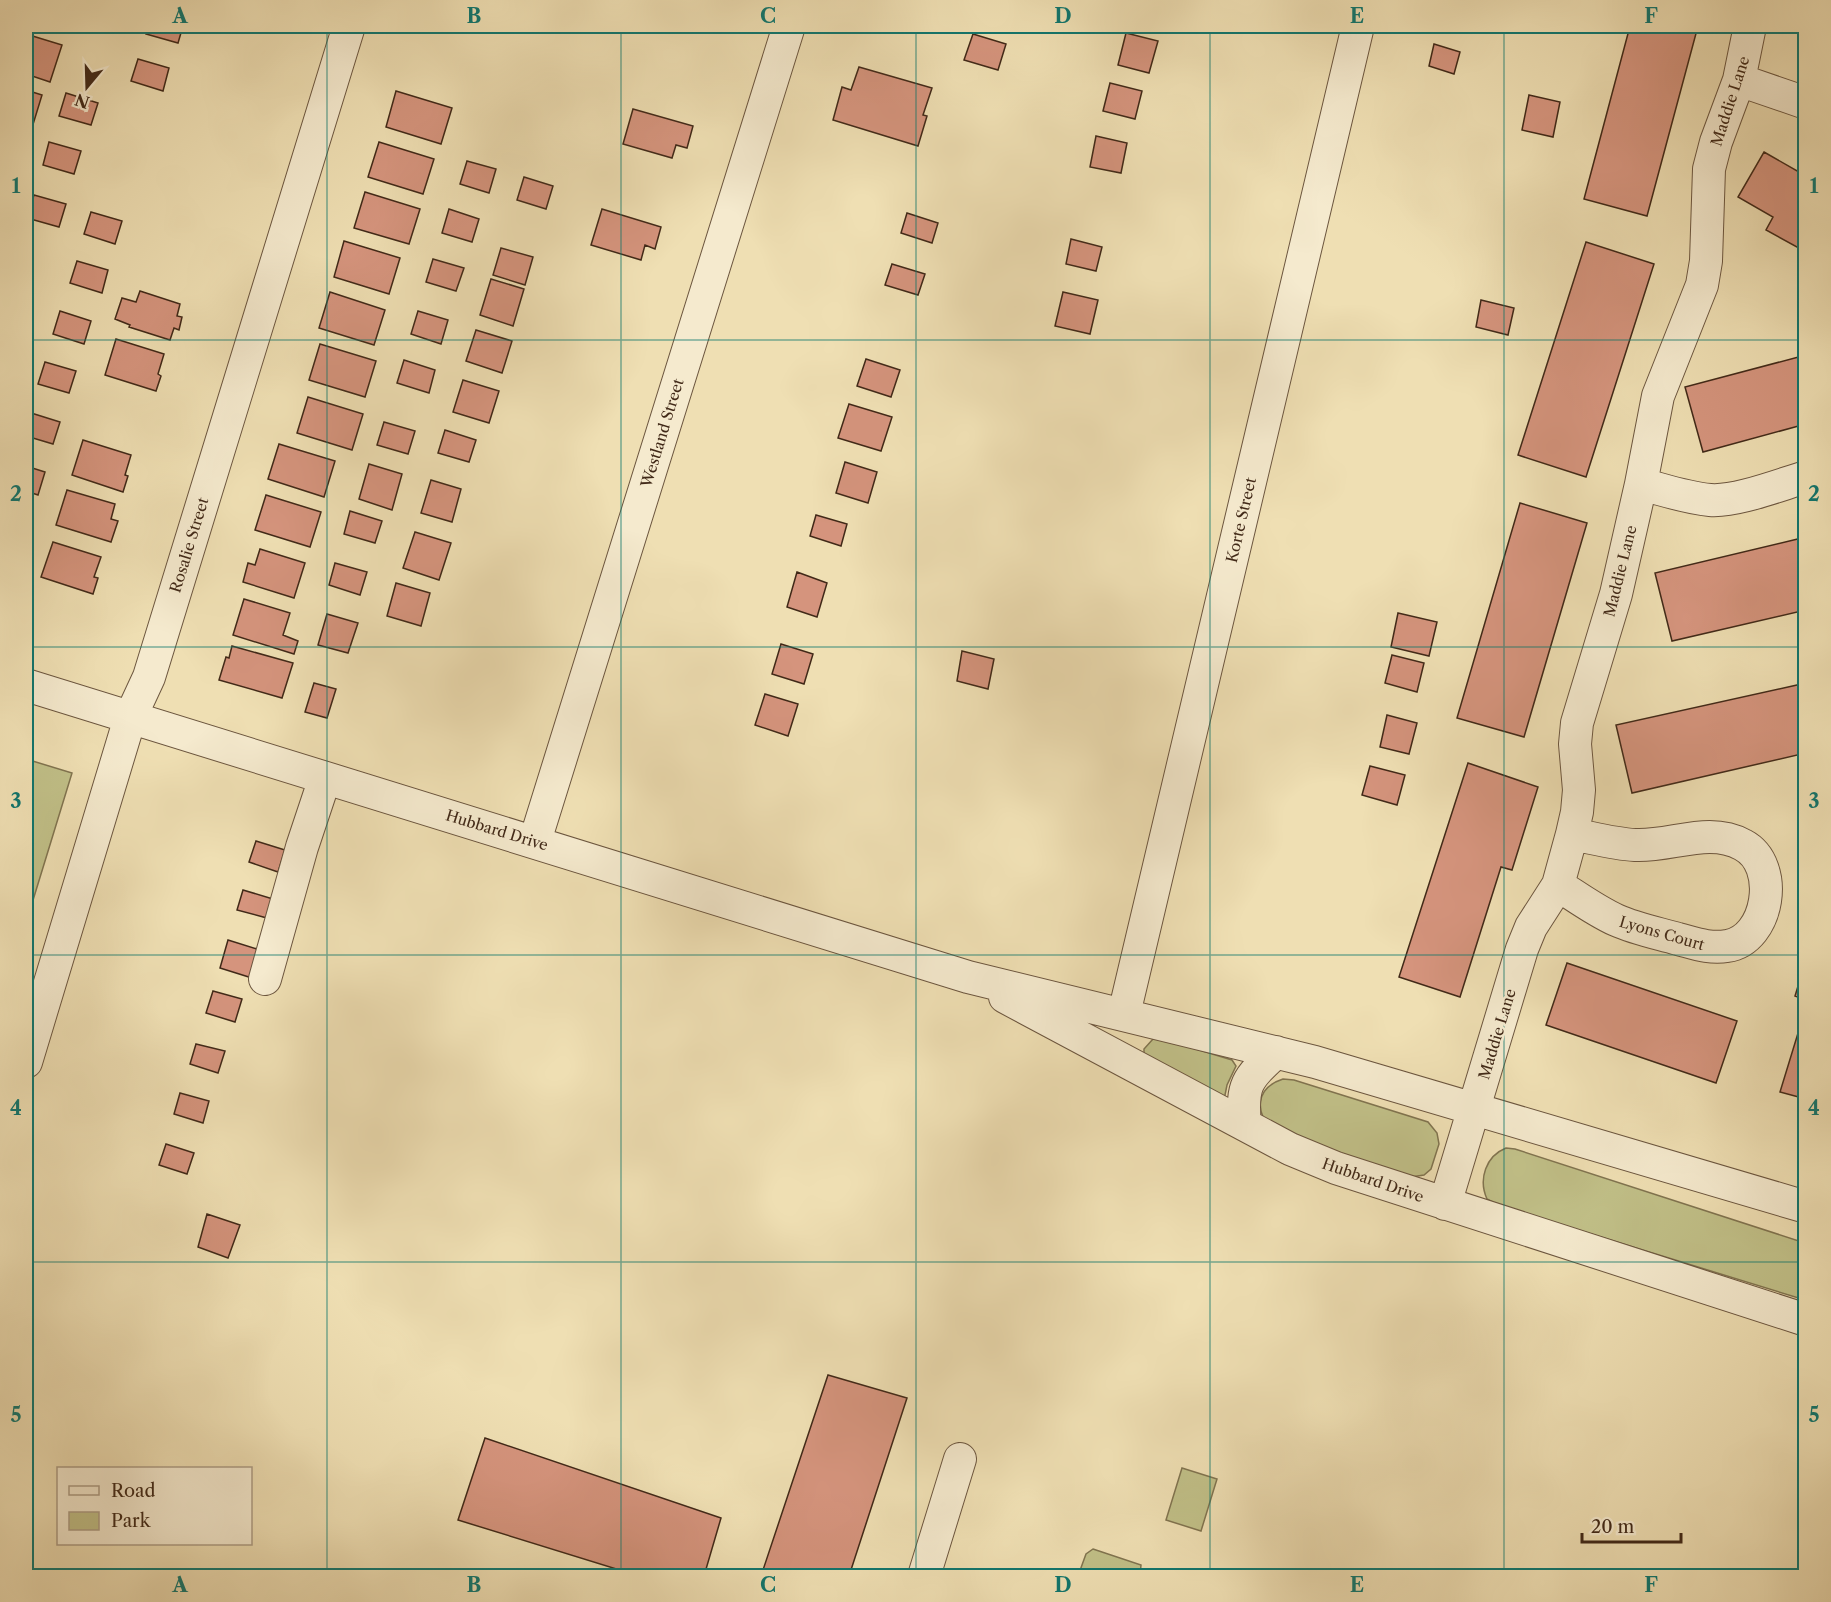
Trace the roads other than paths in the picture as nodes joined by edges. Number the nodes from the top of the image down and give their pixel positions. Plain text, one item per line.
1 (349, 26) edge
2 (789, 26) edge
3 (1358, 26) edge
4 (1750, 26) edge
5 (1739, 80) junction
6 (1806, 103) edge
7 (1806, 477) edge
8 (1641, 484) junction
9 (26, 685) edge
10 (130, 718) junction
11 (325, 778) junction
12 (1572, 834) junction
13 (535, 841) junction
14 (1558, 885) junction
15 (968, 977) junction
16 (265, 979) dead end
17 (1124, 1014) junction
18 (1276, 1052) junction
19 (26, 1062) edge
20 (1474, 1109) junction
21 (1245, 1125) junction
22 (1445, 1204) junction
23 (1806, 1207) edge
24 (1806, 1320) edge
25 (960, 1459) dead end
26 (924, 1576) edge

1 - 10 street, Rosalie Street
2 - 13 street, Westland Street
3 - 17 street, Korte Street
4 - 5 street, Maddie Lane
5 - 6 street
5 - 8 street, Maddie Lane
7 - 8 street
8 - 12 street, Maddie Lane
9 - 10 street, Hubbard Drive
10 - 11 street, Hubbard Drive
10 - 19 street, Rosalie Street
11 - 13 street, Hubbard Drive
11 - 16 street
12 - 14 street, Maddie Lane
12 - 14 street, Lyons Court
13 - 15 street, Hubbard Drive
14 - 20 street, Maddie Lane
15 - 17 street, Hubbard Drive
15 - 21 street, Hubbard Drive
17 - 18 street, Hubbard Drive
18 - 20 street, Hubbard Drive
18 - 21 street
20 - 22 street, Maddie Lane
20 - 23 street, Hubbard Drive
21 - 22 street, Hubbard Drive
22 - 24 street, Hubbard Drive
25 - 26 street

